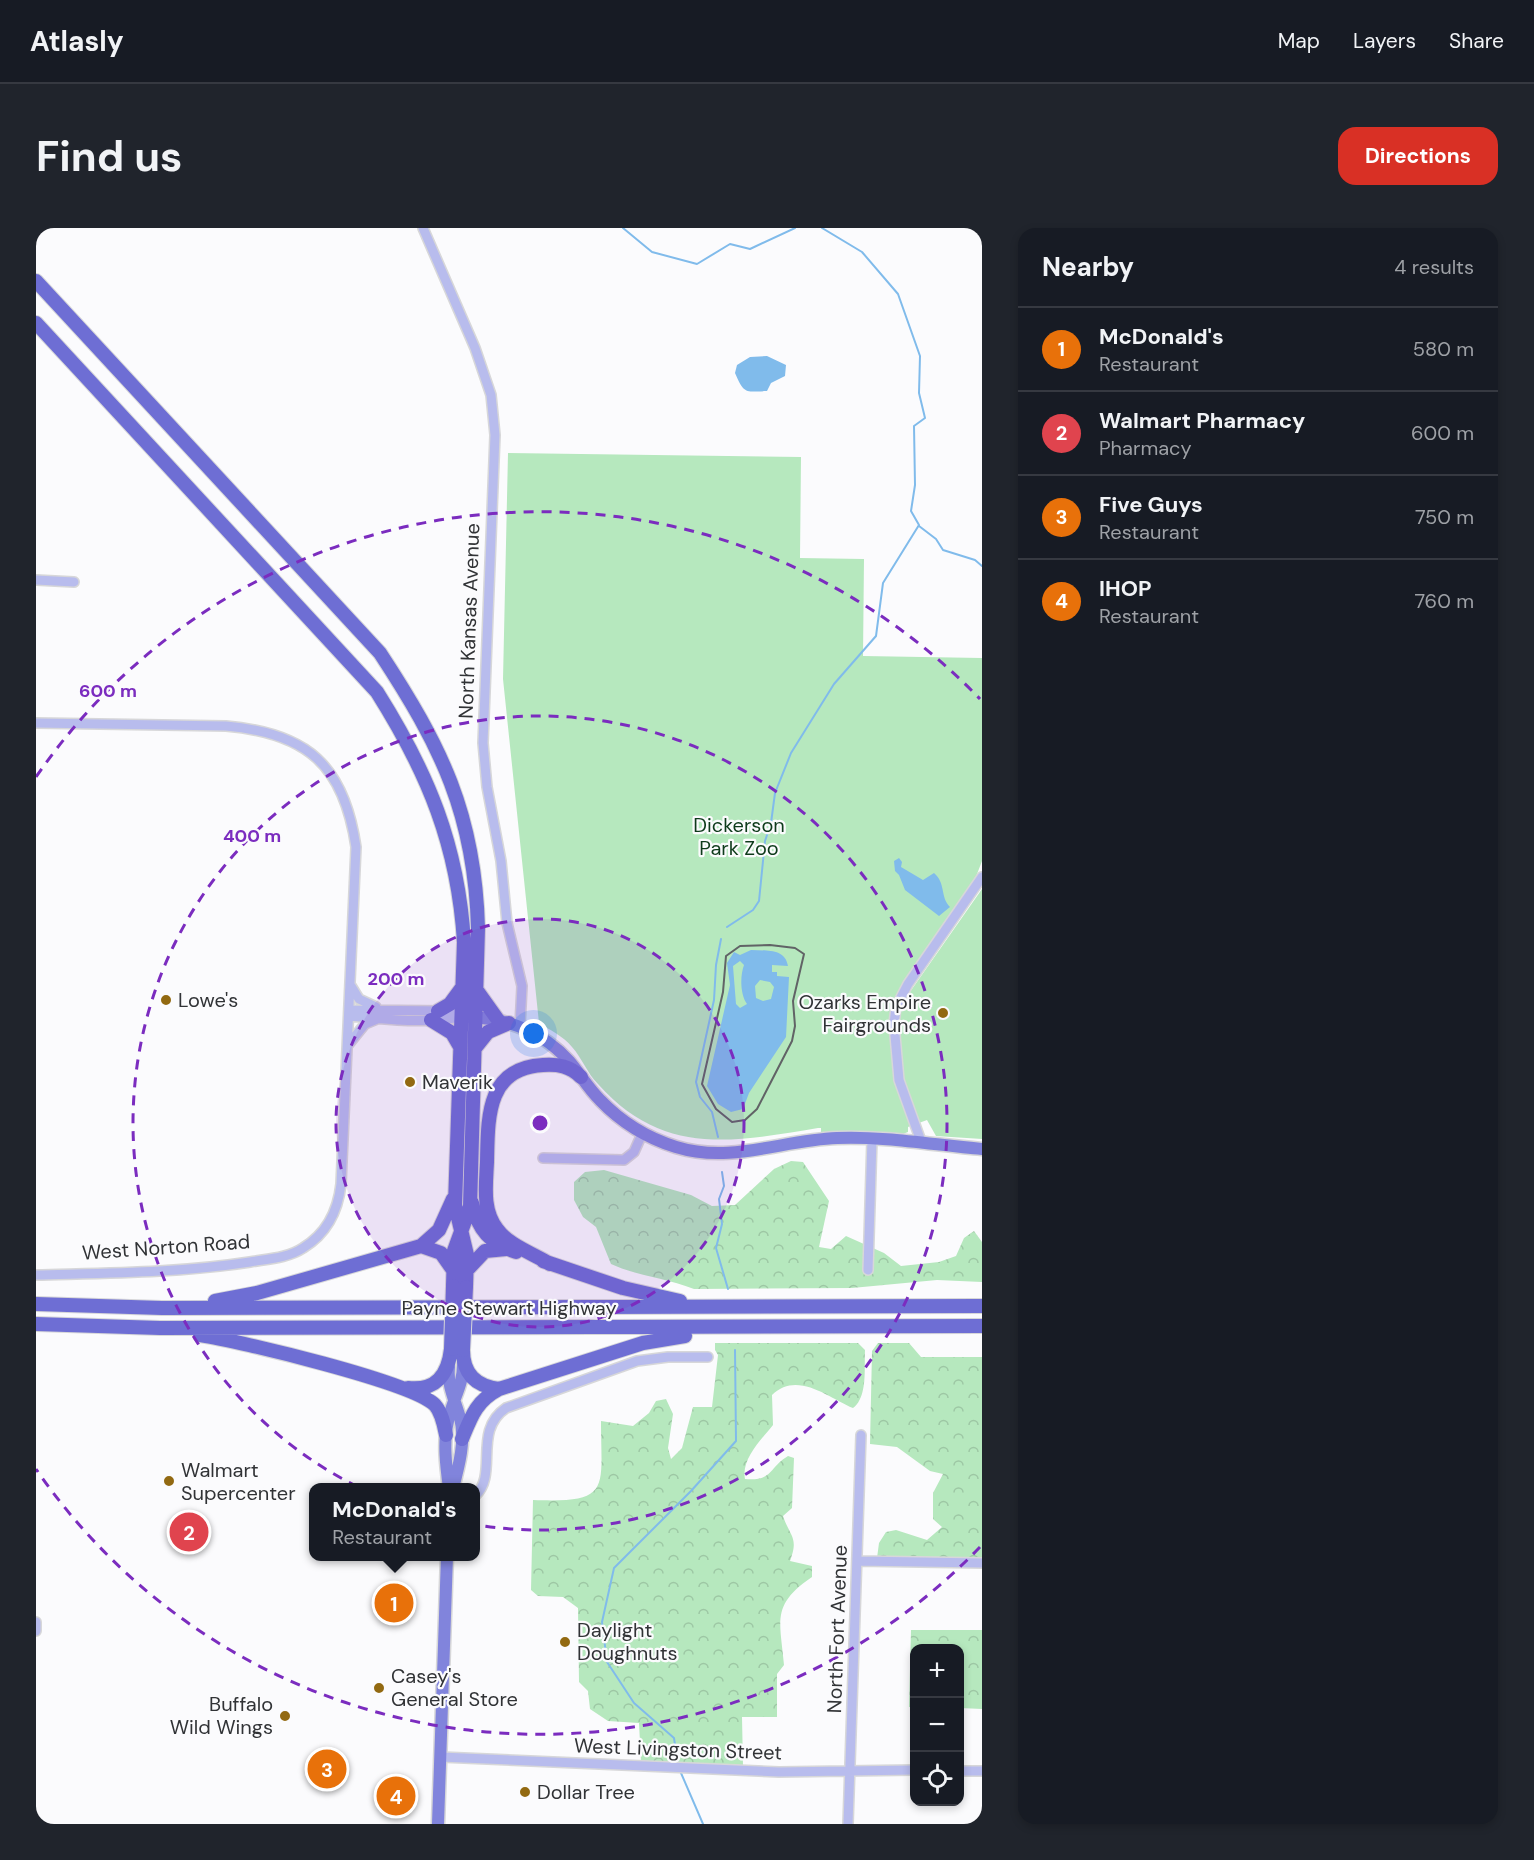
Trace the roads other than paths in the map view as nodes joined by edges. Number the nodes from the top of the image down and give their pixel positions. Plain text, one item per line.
1 (423, 228) edge
2 (36, 281) edge
3 (36, 323) edge
4 (36, 580) edge
5 (74, 582) dead end
6 (36, 723) edge
7 (982, 877) edge
8 (350, 986) junction
9 (462, 987) junction
10 (478, 992) junction
11 (387, 1011) junction
12 (349, 1013) junction
13 (435, 1016) junction
14 (460, 1017) junction
15 (477, 1017) junction
16 (377, 1019) junction
17 (509, 1023) junction
18 (348, 1045) junction
19 (459, 1045) junction
20 (476, 1047) junction
21 (581, 1077) junction
22 (642, 1134) junction
23 (872, 1139) junction
24 (922, 1144) junction
25 (982, 1149) edge
26 (543, 1158) dead end
27 (456, 1190) junction
28 (471, 1199) junction
29 (462, 1233) junction
30 (421, 1246) junction
31 (506, 1249) junction
32 (550, 1264) junction
33 (468, 1269) junction
34 (453, 1270) junction
35 (868, 1270) dead end
36 (36, 1275) edge
37 (459, 1287) junction
38 (36, 1304) edge
39 (982, 1305) edge
40 (162, 1308) junction
41 (729, 1308) junction
42 (36, 1324) edge
43 (982, 1326) edge
44 (160, 1328) junction
45 (739, 1328) junction
46 (459, 1354) junction
47 (708, 1357) dead end
48 (449, 1367) junction
49 (400, 1388) junction
50 (499, 1389) junction
51 (455, 1403) junction
52 (446, 1435) junction
53 (861, 1435) dead end
54 (462, 1439) junction
55 (451, 1483) edge
56 (452, 1483) edge
57 (480, 1490) edge
58 (447, 1561) edge
59 (858, 1562) junction
60 (982, 1563) edge
61 (36, 1622) edge
62 (36, 1631) edge
63 (441, 1757) junction
64 (850, 1770) junction
65 (910, 1770) edge
66 (964, 1771) edge
67 (982, 1771) edge
68 (438, 1824) edge
69 (848, 1824) edge

1 - 17 street, North Kansas Avenue
2 - 10 highway
3 - 9 highway
4 - 5 street
6 - 8 street, West Norton Road
7 - 24 street
8 - 11 street
8 - 12 street, West Norton Road
9 - 13 highway
9 - 14 highway
10 - 15 highway
10 - 17 highway
11 - 12 street
11 - 13 street
12 - 16 street
12 - 18 street, West Norton Road
13 - 14 street
13 - 16 street
13 - 19 highway
14 - 15 main road
14 - 19 highway
15 - 17 main road
15 - 20 highway
16 - 18 street
17 - 20 highway
17 - 21 main road
18 - 36 street, West Norton Road
19 - 27 highway
20 - 28 highway
21 - 22 main road
21 - 32 highway
22 - 23 main road
22 - 26 street
23 - 24 main road
23 - 35 street
24 - 25 main road
27 - 29 highway
27 - 30 highway
28 - 29 highway
28 - 31 highway
29 - 33 highway
29 - 34 highway
30 - 34 highway
30 - 40 highway
31 - 32 highway
31 - 33 highway
32 - 41 highway
33 - 37 highway
34 - 37 highway
37 - 46 highway, bridge
38 - 40 highway, Payne Stewart Highway
39 - 41 highway, Payne Stewart Highway
40 - 41 highway, Payne Stewart Highway
42 - 44 highway, Payne Stewart Highway
43 - 45 highway, Payne Stewart Highway
44 - 45 highway, Payne Stewart Highway
44 - 49 highway
45 - 50 highway
46 - 48 highway
46 - 50 highway
46 - 51 main road
47 - 57 street
48 - 49 highway
48 - 51 main road
49 - 52 highway
50 - 54 highway
51 - 52 main road
51 - 54 main road
52 - 55 main road
53 - 59 street, North Fort Avenue
54 - 56 main road
58 - 63 main road
59 - 60 street
59 - 64 street, North Fort Avenue
61 - 62 street
63 - 64 street, West Livingston Street
63 - 68 main road
64 - 65 street, West Livingston Street
64 - 69 street, North Fort Avenue
66 - 67 street

